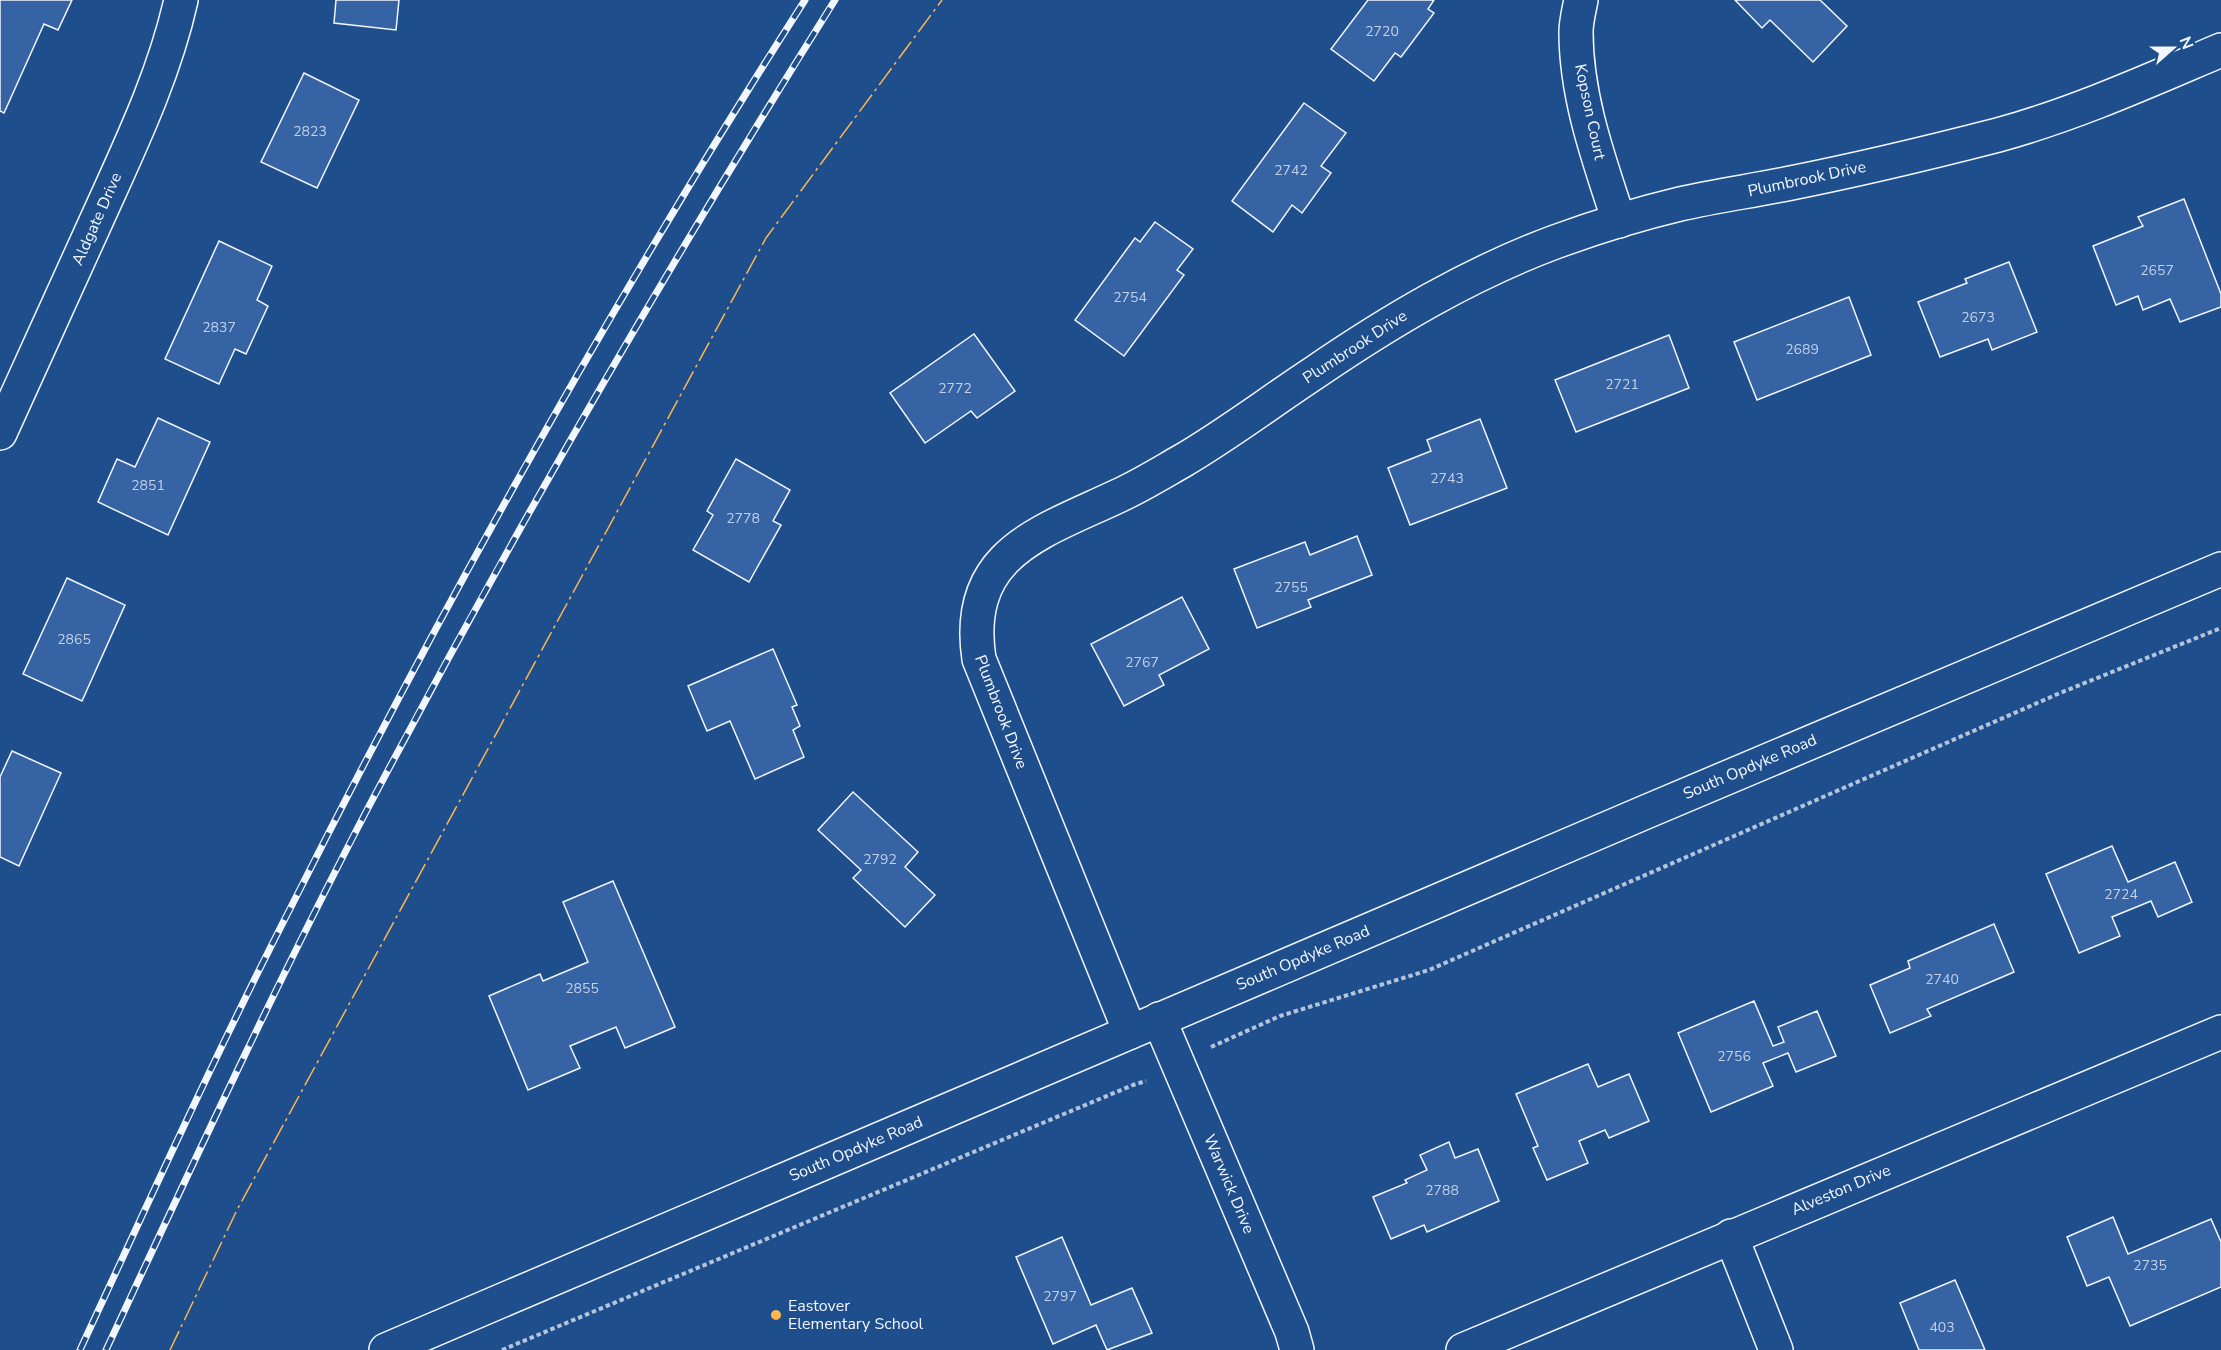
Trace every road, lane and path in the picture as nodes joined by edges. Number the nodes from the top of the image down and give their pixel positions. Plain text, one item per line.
1 (181, 0) edge
2 (1581, 0) edge
3 (2221, 50) edge
4 (1619, 221) junction
5 (0, 433) edge
6 (2221, 569) edge
7 (2221, 628) edge
8 (1145, 1025) junction
9 (2221, 1032) edge
10 (1209, 1048) dead end
11 (1154, 1078) dead end
12 (1731, 1236) junction
13 (386, 1350) edge
14 (502, 1350) edge
15 (1297, 1350) edge
16 (1463, 1350) edge
17 (1776, 1350) edge

1 - 5 street, Aldgate Drive
2 - 4 street, Kopson Court
3 - 4 street, Plumbrook Drive
4 - 8 street, Plumbrook Drive
6 - 8 street, South Opdyke Road
7 - 10 path
8 - 13 street, South Opdyke Road
8 - 15 street, Warwick Drive
9 - 12 street, Alveston Drive
11 - 14 path
12 - 16 street, Alveston Drive
12 - 17 street

